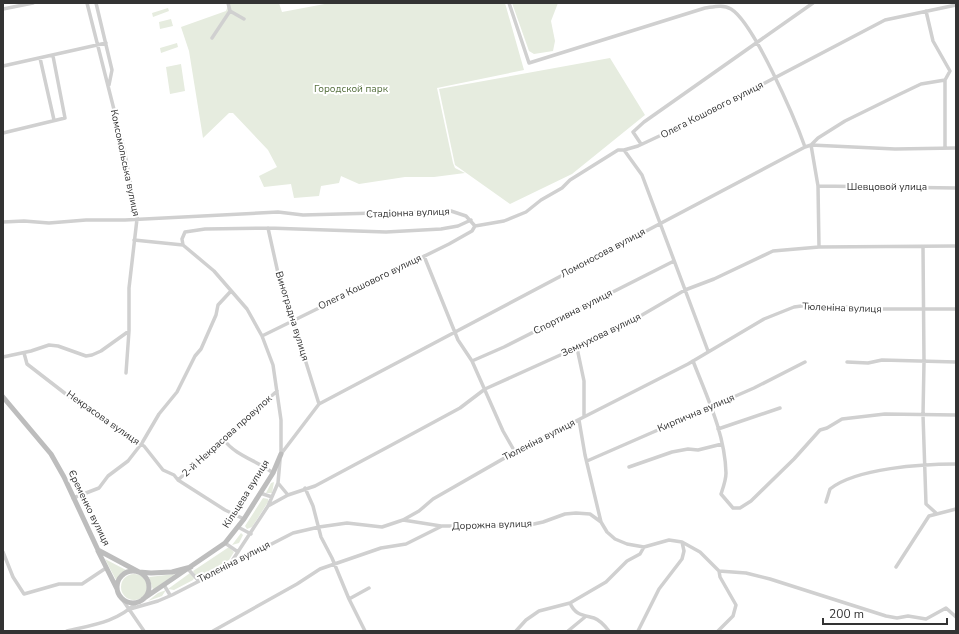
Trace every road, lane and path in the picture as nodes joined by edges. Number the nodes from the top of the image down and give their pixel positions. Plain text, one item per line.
1 (33, 3) edge
2 (87, 3) edge
3 (96, 3) edge
4 (228, 3) edge
5 (509, 3) edge
6 (813, 3) edge
7 (956, 5) edge
8 (3, 9) edge
9 (230, 11) junction
10 (926, 11) junction
11 (244, 19) dead end
12 (212, 38) dead end
13 (757, 42) junction
14 (106, 43) junction
15 (99, 45) junction
16 (53, 56) junction
17 (40, 58) junction
18 (3, 66) edge
19 (774, 78) junction
20 (945, 80) junction
21 (109, 86) junction
22 (54, 120) junction
23 (3, 133) edge
24 (641, 144) junction
25 (811, 145) junction
26 (805, 146) junction
27 (945, 146) junction
28 (956, 148) edge
29 (624, 150) junction
30 (818, 186) junction
31 (956, 188) edge
32 (137, 219) junction
33 (471, 220) junction
34 (3, 222) edge
35 (659, 223) junction
36 (475, 226) junction
37 (268, 228) junction
38 (134, 240) junction
39 (183, 245) junction
40 (956, 246) edge
41 (820, 247) junction
42 (923, 247) junction
43 (424, 256) junction
44 (674, 261) junction
45 (231, 290) junction
46 (685, 290) junction
47 (924, 309) junction
48 (956, 309) edge
49 (293, 319) junction
50 (129, 330) junction
51 (456, 332) junction
52 (262, 336) junction
53 (577, 348) junction
54 (708, 351) junction
55 (24, 353) junction
56 (3, 357) edge
57 (472, 361) junction
58 (693, 361) junction
59 (805, 362) dead end
60 (847, 362) dead end
61 (924, 362) junction
62 (956, 362) edge
63 (126, 373) dead end
64 (485, 389) junction
65 (277, 391) junction
66 (3, 397) edge
67 (319, 404) junction
68 (711, 406) junction
69 (780, 408) dead end
70 (923, 415) junction
71 (956, 415) edge
72 (584, 417) junction
73 (579, 420) junction
74 (718, 429) junction
75 (224, 440) junction
76 (722, 444) junction
77 (141, 445) junction
78 (515, 452) junction
79 (281, 454) junction
80 (587, 462) junction
81 (924, 464) junction
82 (956, 464) edge
83 (629, 467) dead end
84 (273, 473) junction
85 (178, 480) junction
86 (278, 482) junction
87 (305, 488) junction
88 (260, 493) junction
89 (288, 495) junction
90 (272, 497) junction
91 (73, 498) junction
92 (826, 502) dead end
93 (268, 506) junction
94 (956, 509) edge
95 (936, 513) junction
96 (244, 518) junction
97 (403, 520) junction
98 (601, 522) junction
99 (442, 526) junction
100 (238, 527) junction
101 (318, 527) junction
102 (251, 534) junction
103 (682, 542) junction
104 (225, 543) junction
105 (644, 547) junction
106 (98, 550) junction
107 (3, 552) edge
108 (238, 552) junction
109 (335, 564) junction
110 (229, 565) junction
111 (896, 567) dead end
112 (106, 568) junction
113 (190, 568) junction
114 (719, 570) junction
115 (138, 572) junction
116 (198, 580) junction
117 (164, 585) junction
118 (369, 588) dead end
119 (118, 592) junction
120 (170, 596) junction
121 (122, 599) junction
122 (143, 599) junction
123 (349, 599) junction
124 (570, 602) junction
125 (136, 603) junction
126 (130, 609) junction
127 (956, 617) edge
128 (585, 618) junction
129 (67, 631) edge
130 (144, 631) edge
131 (213, 631) edge
132 (365, 631) edge
133 (516, 631) edge
134 (568, 631) edge
135 (609, 631) edge
136 (638, 631) edge
137 (718, 631) edge

1 - 8 street
2 - 15 street, Комсомольська вулиця
3 - 14 street, Комсомольська вулиця
4 - 9 street
5 - 13 street
6 - 13 street
7 - 10 street, Олега Кошового вулиця
9 - 11 street
9 - 12 street
10 - 19 street, Олега Кошового вулиця
10 - 20 street
13 - 19 street
13 - 24 street
14 - 15 street
14 - 21 street, Комсомольська вулиця
15 - 16 street
15 - 21 street, Комсомольська вулиця
16 - 17 street
16 - 22 street
17 - 18 street
17 - 22 street
19 - 24 street, Олега Кошового вулиця
19 - 26 street
20 - 25 street, Ломоносова вулиця
20 - 27 street
21 - 32 street, Комсомольська вулиця
22 - 23 street
24 - 29 street, Олега Кошового вулиця
25 - 26 street, Ломоносова вулиця
25 - 27 street
25 - 30 street
26 - 35 street, Ломоносова вулиця
27 - 28 street
29 - 35 street
29 - 36 street, Олега Кошового вулиця
30 - 31 street, Шевцовой улица
30 - 41 street
32 - 33 street, Стадіонна вулиця
32 - 34 street, Стадіонна вулиця
32 - 38 street, Комсомольська вулиця
33 - 36 street
33 - 37 street, Стадіонна вулиця
35 - 44 street
35 - 51 street, Ломоносова вулиця
36 - 43 street, Олега Кошового вулиця
37 - 39 street, Стадіонна вулиця
37 - 49 street, Виноградна вулиця
38 - 39 street
38 - 50 street, Комсомольська вулиця
39 - 45 street, Кільцева вулиця
40 - 42 street, Земнухова вулиця
41 - 42 street, Земнухова вулиця
41 - 46 street, Земнухова вулиця
42 - 47 street
43 - 49 street, Олега Кошового вулиця
43 - 51 street
44 - 46 street
44 - 57 street, Спортивна вулиця
45 - 52 street, Кільцева вулиця
45 - 77 street
46 - 53 street, Земнухова вулиця
46 - 54 street
47 - 48 street, Тюленіна вулиця
47 - 54 street, Тюленіна вулиця
47 - 61 street
49 - 52 street, Олега Кошового вулиця
49 - 67 street, Виноградна вулиця
50 - 55 street
50 - 63 street, Комсомольська вулиця
51 - 57 street
51 - 67 street, Ломоносова вулиця
52 - 65 street, Кільцева вулиця
53 - 64 street, Земнухова вулиця
53 - 72 street
54 - 58 street, Тюленіна вулиця
55 - 56 street
55 - 77 street, Некрасова вулиця
57 - 64 street
58 - 68 street
58 - 72 street, Тюленіна вулиця
59 - 68 street, Кирпична вулиця
60 - 61 street
61 - 62 street
61 - 70 street
64 - 78 street
64 - 87 street, Земнухова вулиця
65 - 75 street, 2-й Некрасова провулок
65 - 79 street, Кільцева вулиця
66 - 91 street, Єременко вулиця
67 - 79 street, Ломоносова вулиця
68 - 74 street
68 - 80 street, Кирпична вулиця
69 - 74 street
70 - 71 street
70 - 76 street
70 - 81 street
72 - 73 street, Тюленіна вулиця
73 - 78 street, Тюленіна вулиця
73 - 80 street
74 - 76 street
75 - 84 street
75 - 85 street, 2-й Некрасова провулок
76 - 83 street
77 - 85 street, Некрасова вулиця
77 - 91 street
78 - 97 street, Тюленіна вулиця
79 - 84 street, Кільцева вулиця
79 - 86 street
80 - 98 street
81 - 82 street
81 - 92 street
81 - 95 street
84 - 88 street, Кільцева вулиця
85 - 96 street, Некрасова вулиця
86 - 89 street
86 - 90 street
87 - 89 street, Земнухова вулиця
87 - 101 street
88 - 90 street
88 - 96 street, Кільцева вулиця
89 - 93 street, Земнухова вулиця
90 - 93 street
91 - 106 street, Єременко вулиця
93 - 102 street
94 - 95 street
95 - 111 street
96 - 100 street, Кільцева вулиця
97 - 99 street
97 - 101 street, Тюленіна вулиця
98 - 99 street, Дорожна вулиця
98 - 105 street
99 - 109 street, Дорожна вулиця
100 - 102 street
100 - 104 street, Кільцева вулиця
101 - 109 street
101 - 110 street, Тюленіна вулиця
102 - 108 street
103 - 105 street
103 - 114 street
103 - 136 street
104 - 108 street
104 - 113 street, Кільцева вулиця
105 - 124 street
106 - 112 street
106 - 115 street, Єременко вулиця
107 - 112 street
108 - 110 street
109 - 123 street
109 - 131 street, Дорожна вулиця
110 - 116 street, Тюленіна вулиця
112 - 119 street
113 - 115 street, Єременко вулиця
113 - 116 street
113 - 117 street, Кільцева вулиця
114 - 127 street
114 - 137 street
115 - 119 street
115 - 122 street
116 - 120 street, Тюленіна вулиця
117 - 120 street
117 - 122 street, Кільцева вулиця
118 - 123 street
119 - 121 street
120 - 126 street, Тюленіна вулиця
121 - 125 street
121 - 126 street
122 - 125 street, Кільцева вулиця
123 - 132 street
124 - 128 street
124 - 133 street
125 - 126 street
126 - 129 street
126 - 130 street
128 - 134 street
128 - 135 street

